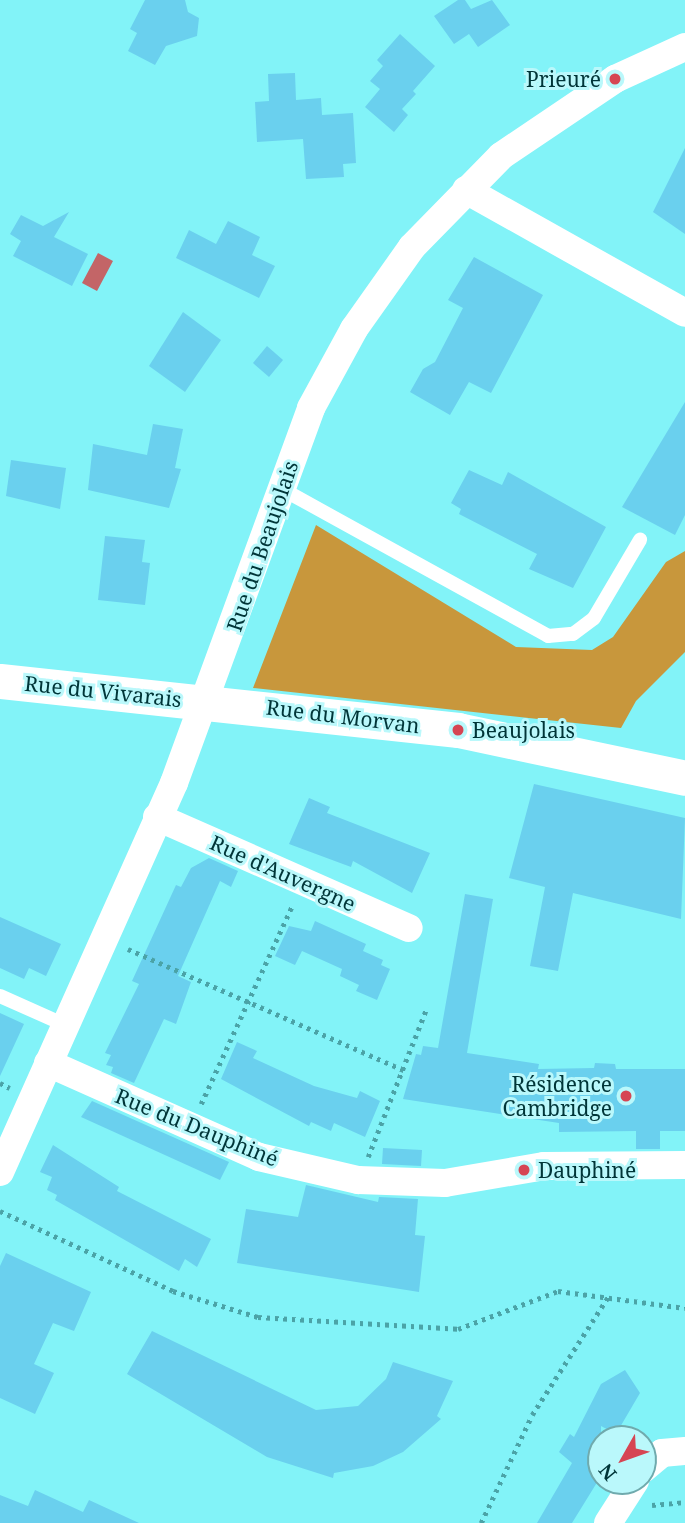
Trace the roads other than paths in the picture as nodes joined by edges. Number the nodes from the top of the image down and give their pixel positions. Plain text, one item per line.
1 (685, 47) edge
2 (466, 190) junction
3 (685, 313) edge
4 (282, 489) junction
5 (640, 540) dead end
6 (0, 681) edge
7 (206, 701) junction
8 (685, 778) edge
9 (157, 817) junction
10 (409, 928) dead end
11 (0, 996) edge
12 (65, 1025) junction
13 (48, 1063) junction
14 (685, 1165) edge
15 (0, 1172) edge
16 (685, 1451) edge
17 (657, 1457) edge
18 (626, 1495) edge
19 (608, 1523) edge

1 - 2 street, Rue du Beaujolais
2 - 3 street
2 - 4 street, Rue du Beaujolais
4 - 5 lane
4 - 7 street, Rue du Beaujolais
6 - 7 street, Rue du Vivarais
7 - 8 street, Rue du Morvan
7 - 9 street, Rue du Beaujolais
9 - 10 street, Rue d'Auvergne
9 - 12 street, Rue du Beaujolais
11 - 12 lane
12 - 13 street, Rue du Beaujolais
13 - 14 street, Rue du Dauphiné
13 - 15 street, Rue du Beaujolais
16 - 17 street
18 - 19 street

